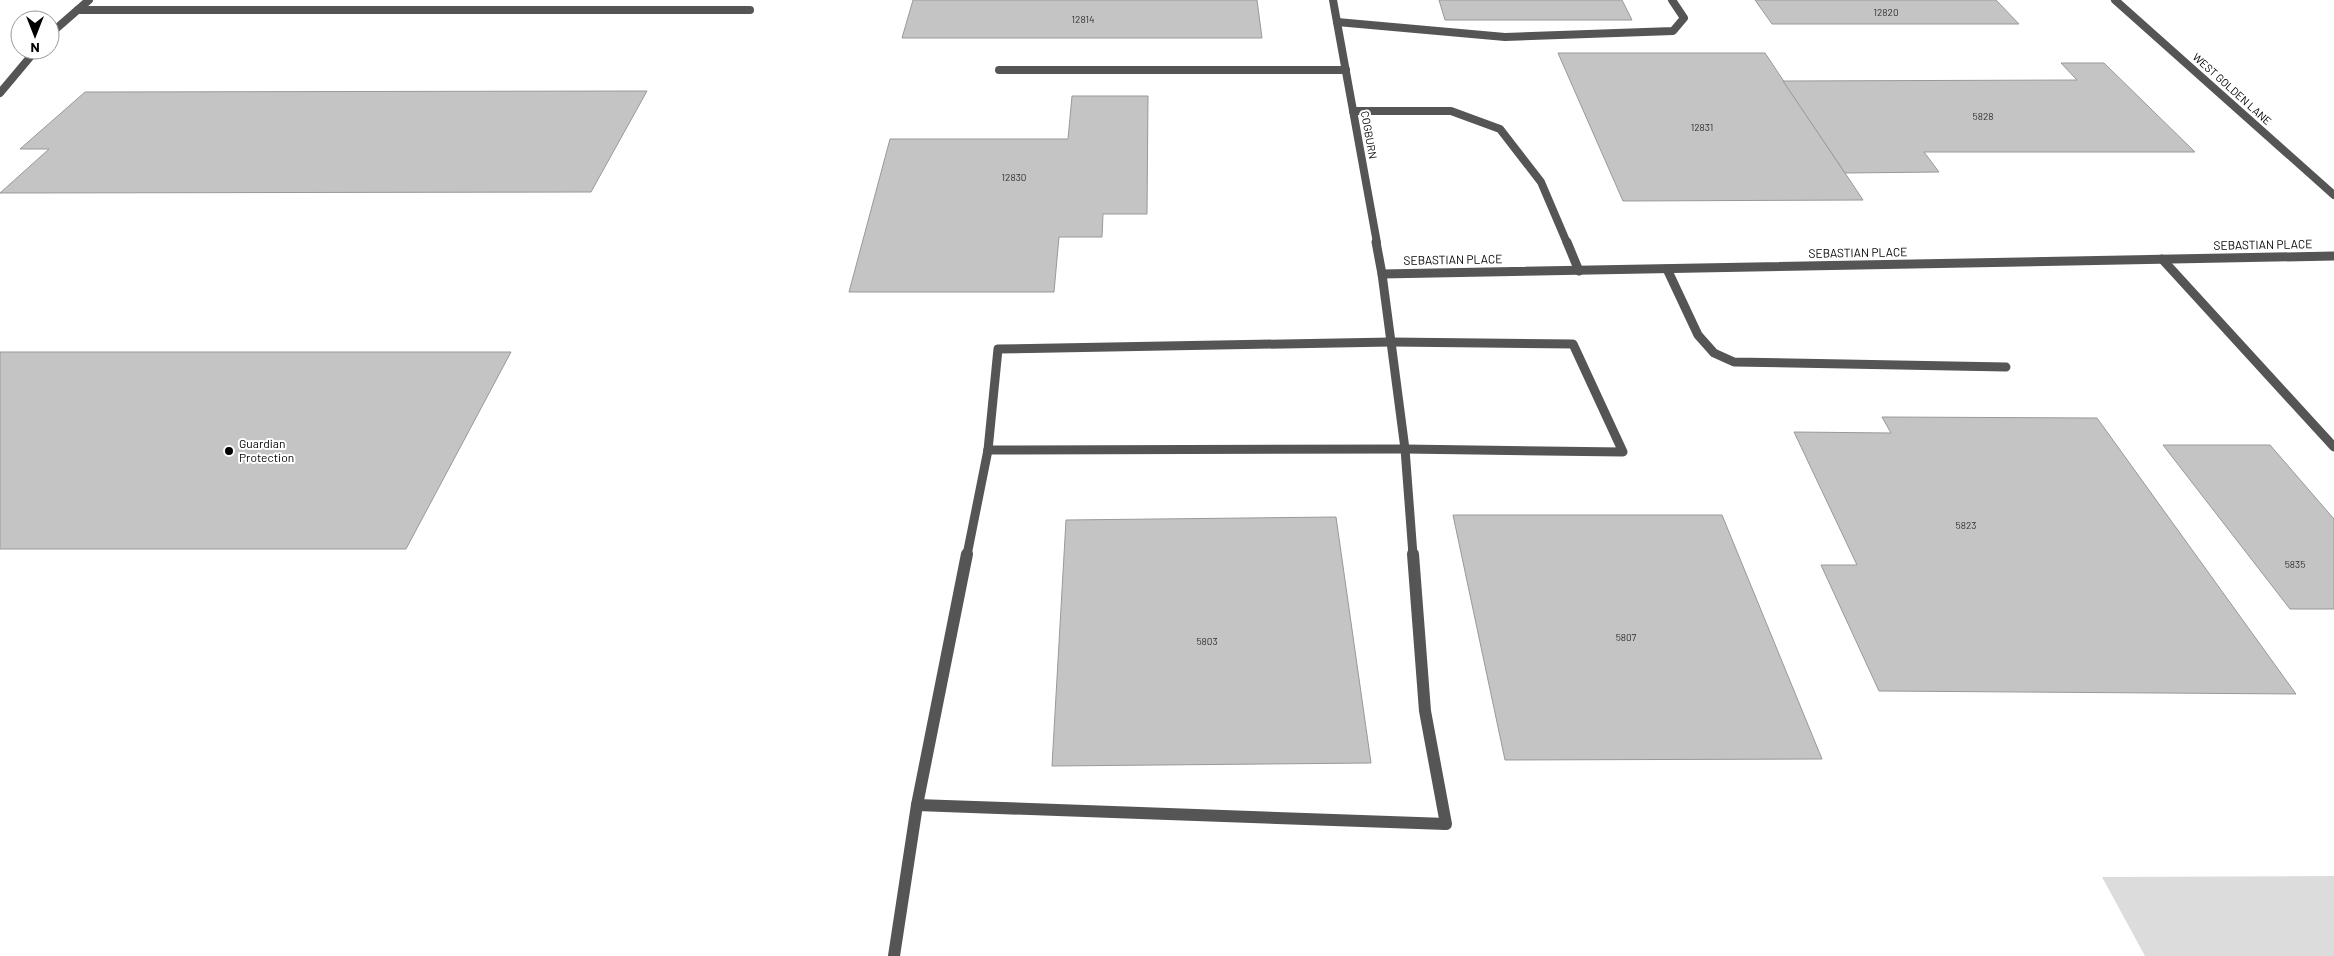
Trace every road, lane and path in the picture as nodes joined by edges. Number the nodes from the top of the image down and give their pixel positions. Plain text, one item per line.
1 (89, 0) edge
2 (1333, 0) edge
3 (1672, 0) edge
4 (2115, 0) edge
5 (78, 10) junction
6 (750, 10) dead end
7 (1337, 22) junction
8 (60, 25) edge
9 (28, 60) edge
10 (998, 70) dead end
11 (1346, 70) junction
12 (0, 93) edge
13 (1353, 111) junction
14 (2334, 194) edge
15 (2334, 256) edge
16 (2162, 260) junction
17 (1667, 269) junction
18 (1579, 270) junction
19 (1382, 274) junction
20 (1390, 342) junction
21 (2006, 367) dead end
22 (2334, 447) edge
23 (988, 450) junction
24 (1405, 450) junction
25 (917, 805) junction
26 (894, 956) edge

1 - 5 street
2 - 7 street, COGBURN
3 - 7 street
4 - 14 street, WEST GOLDEN LANE
5 - 6 street
5 - 8 street
7 - 11 street, COGBURN
9 - 12 street
10 - 11 street
11 - 13 street, COGBURN
13 - 18 street
13 - 19 street, COGBURN
15 - 16 street, SEBASTIAN PLACE
16 - 17 street, SEBASTIAN PLACE
16 - 22 street
17 - 18 street, SEBASTIAN PLACE
17 - 21 street
18 - 19 street, SEBASTIAN PLACE
19 - 20 street, COGBURN
20 - 23 street
20 - 24 street, COGBURN
20 - 24 street
23 - 24 street
23 - 25 street
24 - 25 street, COGBURN
25 - 26 street

